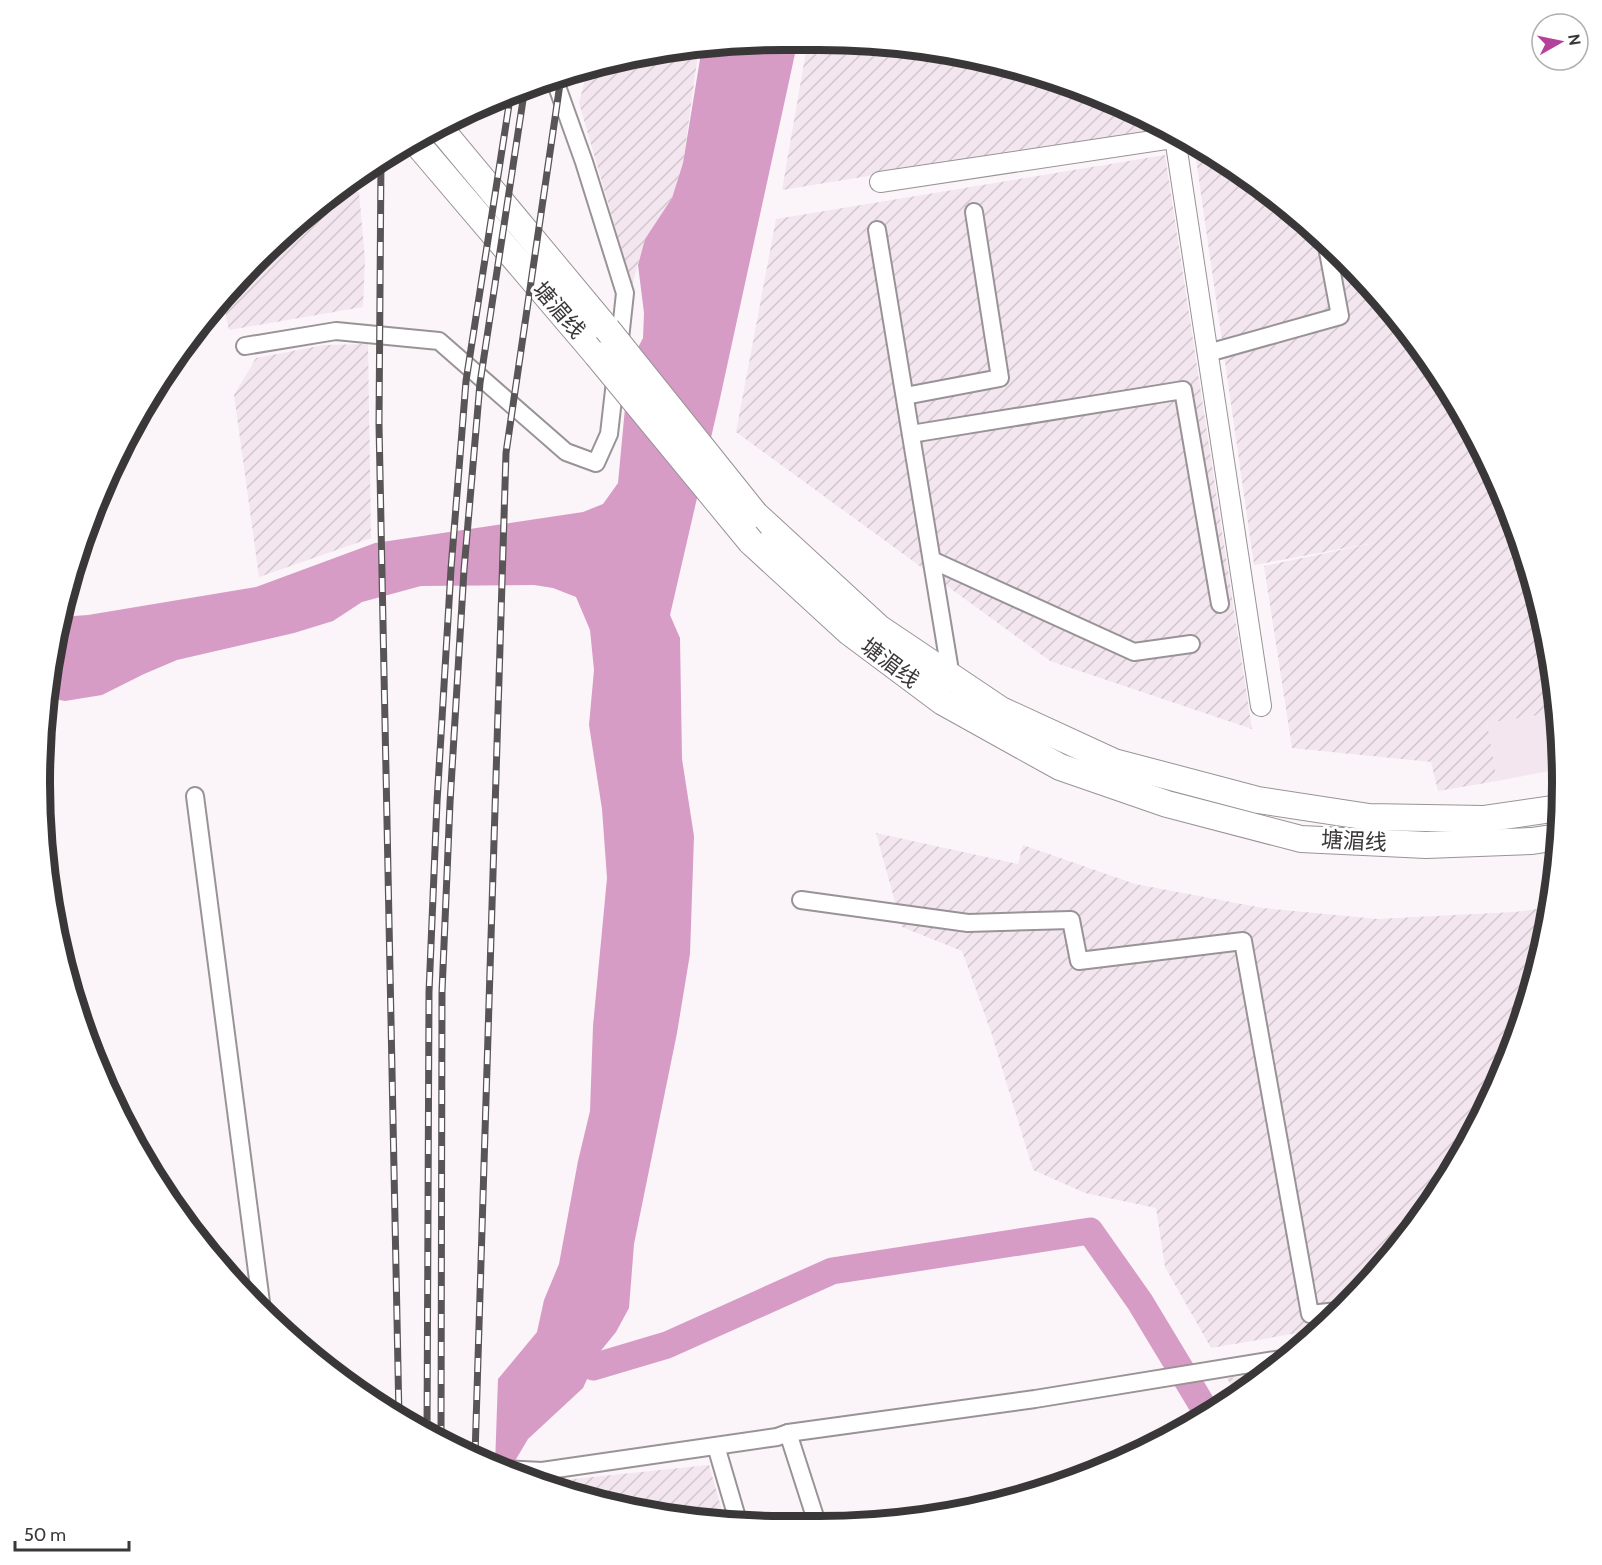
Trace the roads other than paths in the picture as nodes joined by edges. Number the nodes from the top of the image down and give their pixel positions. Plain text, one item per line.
1 (557, 85) edge
2 (443, 133) edge
3 (1166, 137) edge
4 (1179, 144) edge
5 (419, 147) edge
6 (880, 182) dead end
7 (974, 212) dead end
8 (877, 230) dead end
9 (1329, 255) edge
10 (245, 346) dead end
11 (1208, 354) junction
12 (905, 396) junction
13 (911, 434) junction
14 (932, 560) junction
15 (1220, 604) dead end
16 (1191, 644) dead end
17 (951, 677) junction
18 (1262, 706) dead end
19 (195, 796) dead end
20 (1551, 809) edge
21 (1550, 838) edge
22 (801, 900) dead end
23 (260, 1297) edge
24 (1326, 1312) edge
25 (1270, 1360) edge
26 (788, 1433) junction
27 (716, 1446) junction
28 (547, 1477) edge
29 (736, 1514) edge
30 (815, 1516) edge

1 - 10 street
2 - 17 main road, bridge
3 - 6 street
4 - 11 street
5 - 21 main road, 塘湄线, bridge
7 - 12 street
8 - 12 street
9 - 11 street
11 - 18 street
12 - 13 street
13 - 14 street
13 - 15 street
14 - 16 street
14 - 17 street
17 - 20 main road
19 - 23 street
22 - 24 street
25 - 26 street
26 - 27 street
26 - 30 street
27 - 28 street
27 - 29 street

